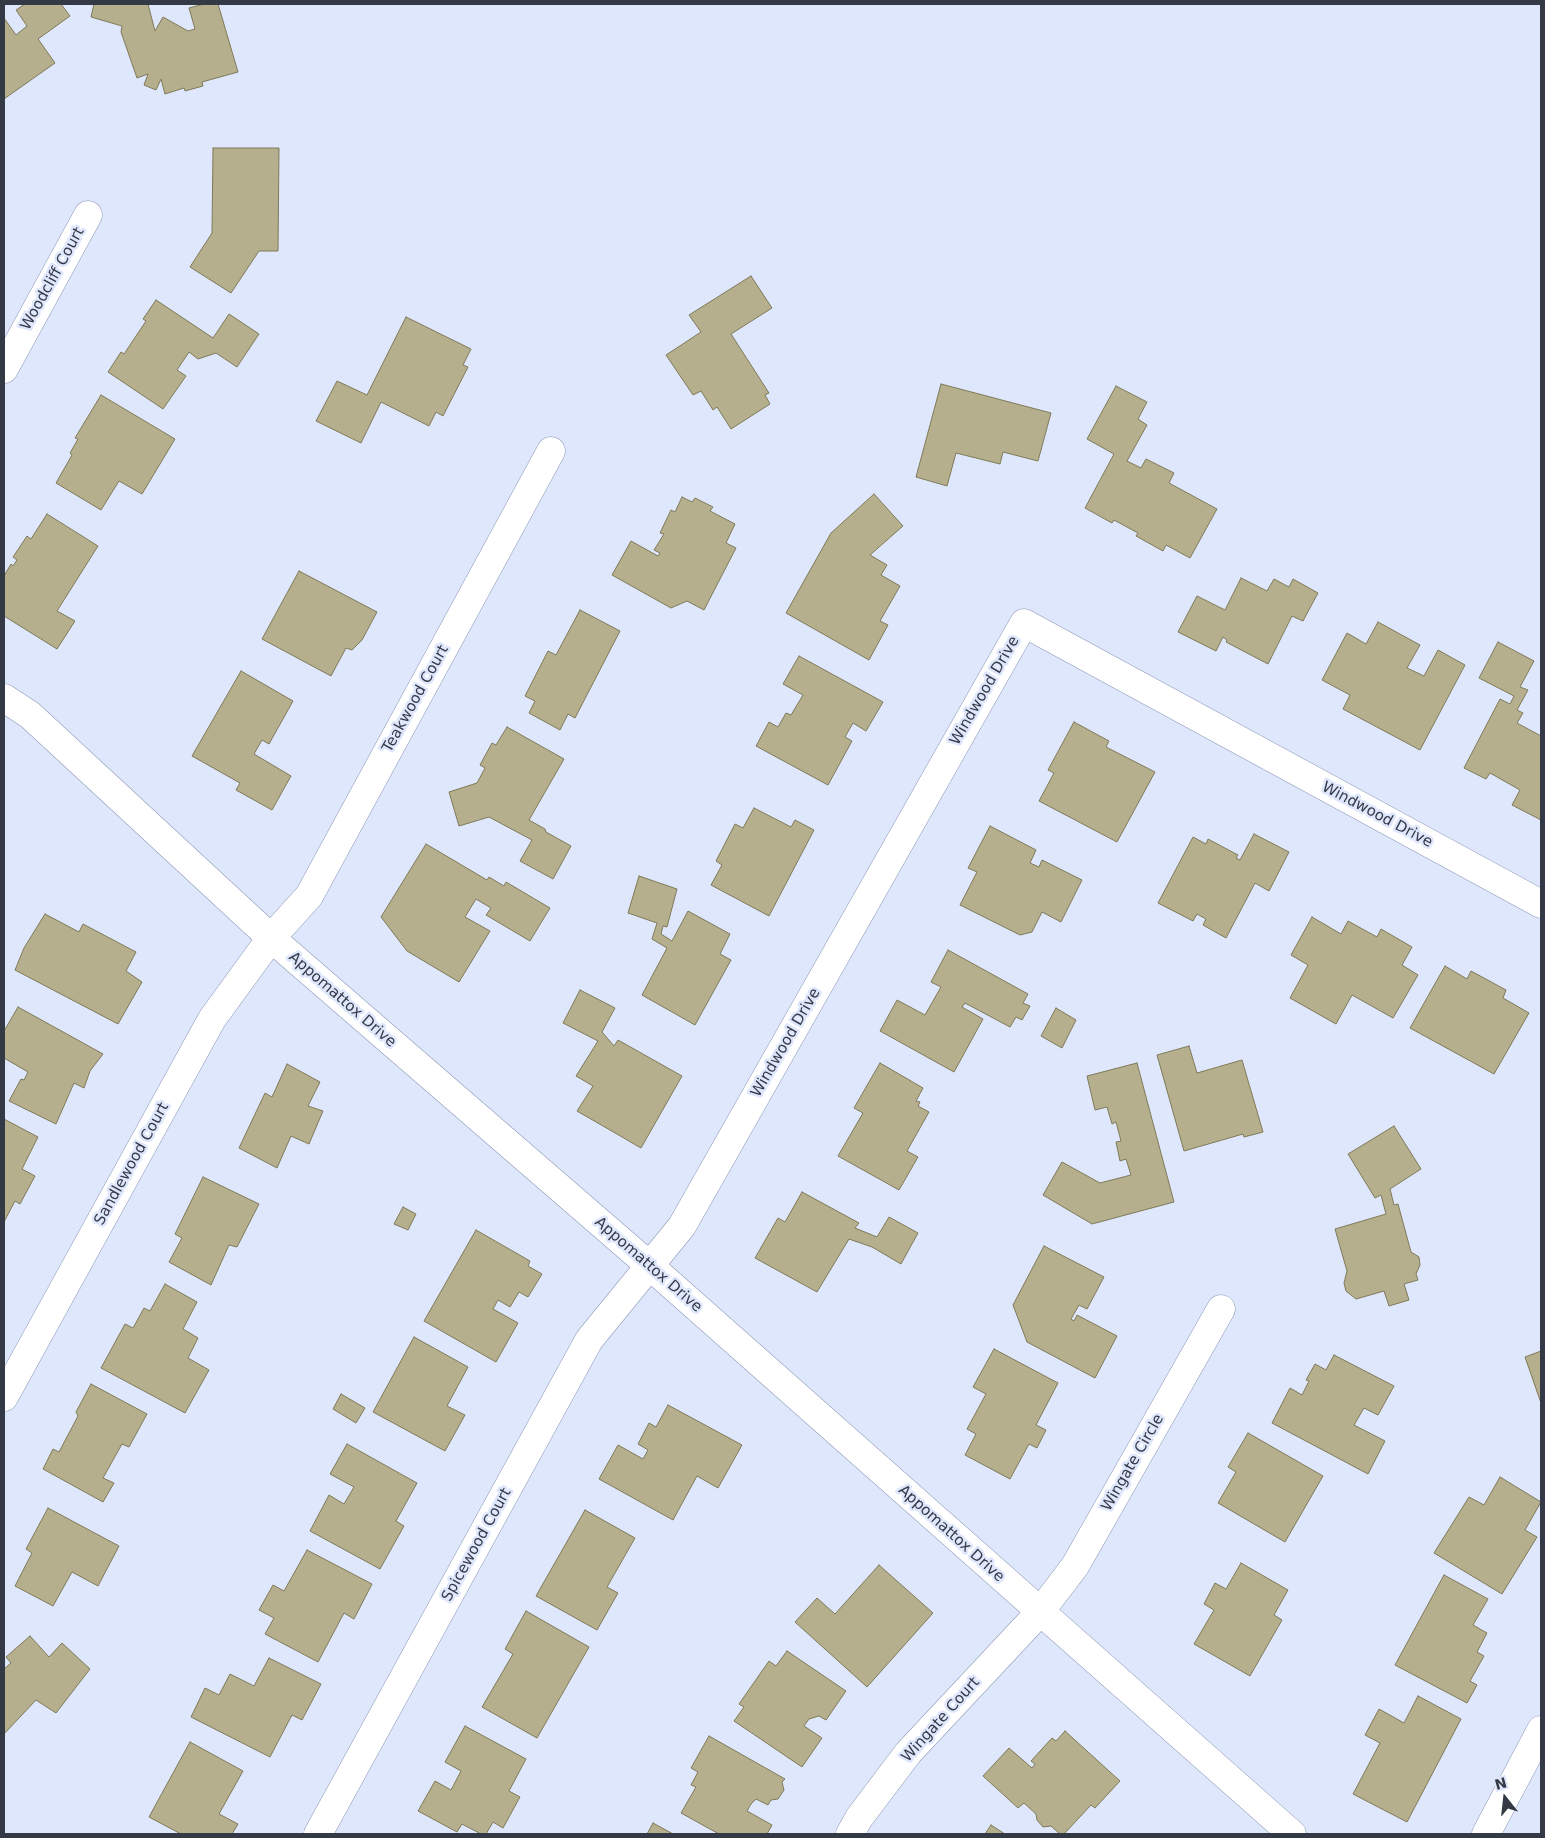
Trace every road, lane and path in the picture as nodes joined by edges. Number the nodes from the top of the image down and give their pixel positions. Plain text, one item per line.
1 (88, 215) dead end
2 (4, 369) edge
3 (551, 451) dead end
4 (4, 698) edge
5 (1541, 904) edge
6 (271, 938) junction
7 (650, 1266) junction
8 (1221, 1310) dead end
9 (4, 1397) edge
10 (1040, 1612) junction
11 (1541, 1730) edge
12 (318, 1834) edge
13 (850, 1834) edge
14 (1292, 1834) edge
15 (1486, 1834) edge

1 - 2 street, Woodcliff Court
3 - 6 street, Teakwood Court
4 - 6 street, Appomattox Drive
5 - 7 street, Windwood Drive
6 - 7 street, Appomattox Drive
6 - 9 street, Sandlewood Court
7 - 10 street, Appomattox Drive
7 - 12 street, Spicewood Court
8 - 10 street, Wingate Circle
10 - 13 street, Wingate Court
10 - 14 street, Appomattox Drive
11 - 15 street

